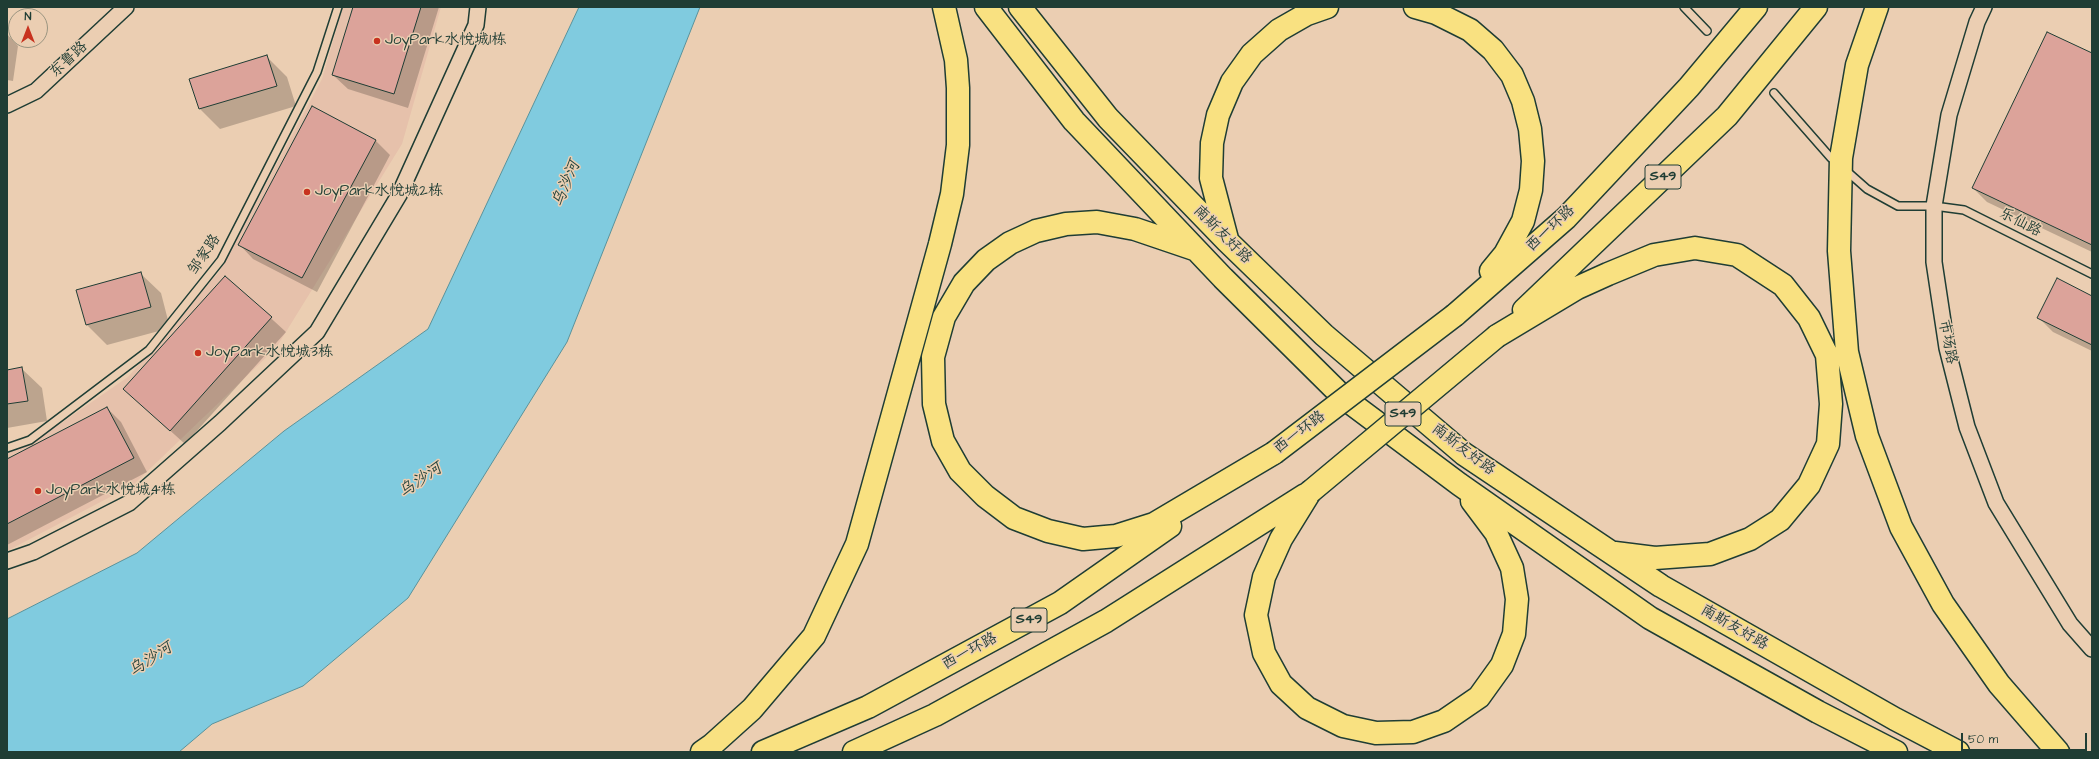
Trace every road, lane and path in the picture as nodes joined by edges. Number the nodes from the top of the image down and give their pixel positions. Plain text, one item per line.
1 (126, 7) edge
2 (338, 7) edge
3 (478, 7) edge
4 (944, 7) edge
5 (986, 7) edge
6 (1020, 7) edge
7 (1327, 7) edge
8 (1415, 7) edge
9 (1684, 7) edge
10 (1756, 7) edge
11 (1816, 7) edge
12 (1878, 7) edge
13 (1984, 7) edge
14 (1707, 31) dead end
15 (1774, 93) dead end
16 (7, 105) edge
17 (1831, 158) dead end
18 (1850, 174) dead end
19 (1934, 206) junction
20 (1227, 241) junction
21 (1197, 250) junction
22 (2092, 274) edge
23 (1455, 316) junction
24 (1497, 336) junction
25 (7, 448) edge
26 (1274, 453) junction
27 (1459, 484) junction
28 (1310, 492) junction
29 (1611, 553) junction
30 (7, 561) edge
31 (2092, 649) edge
32 (702, 752) edge
33 (763, 752) edge
34 (854, 752) edge
35 (1896, 752) edge
36 (1958, 752) edge
37 (2058, 752) edge

1 - 16 street, 东鲁路
2 - 25 lane, 邹家路
3 - 30 street
4 - 32 highway
5 - 21 highway, 南斯友好路
6 - 20 highway, 南斯友好路
7 - 20 highway
8 - 23 highway
9 - 14 lane
10 - 23 highway, 西一环路 / S49
11 - 24 highway, S49
12 - 37 highway
13 - 19 street, 市场路
15 - 17 lane
18 - 19 lane, 乐仙路
19 - 22 lane, 乐仙路
19 - 31 street, 市场路
20 - 29 highway, 南斯友好路
21 - 26 highway
21 - 27 highway, 南斯友好路
23 - 26 highway, 西一环路 / S49, bridge
24 - 28 highway, S49, bridge
24 - 29 highway
26 - 33 highway, 西一环路 / S49
27 - 28 highway
27 - 35 highway, 南斯友好路
28 - 34 highway, S49
29 - 36 highway, 南斯友好路

